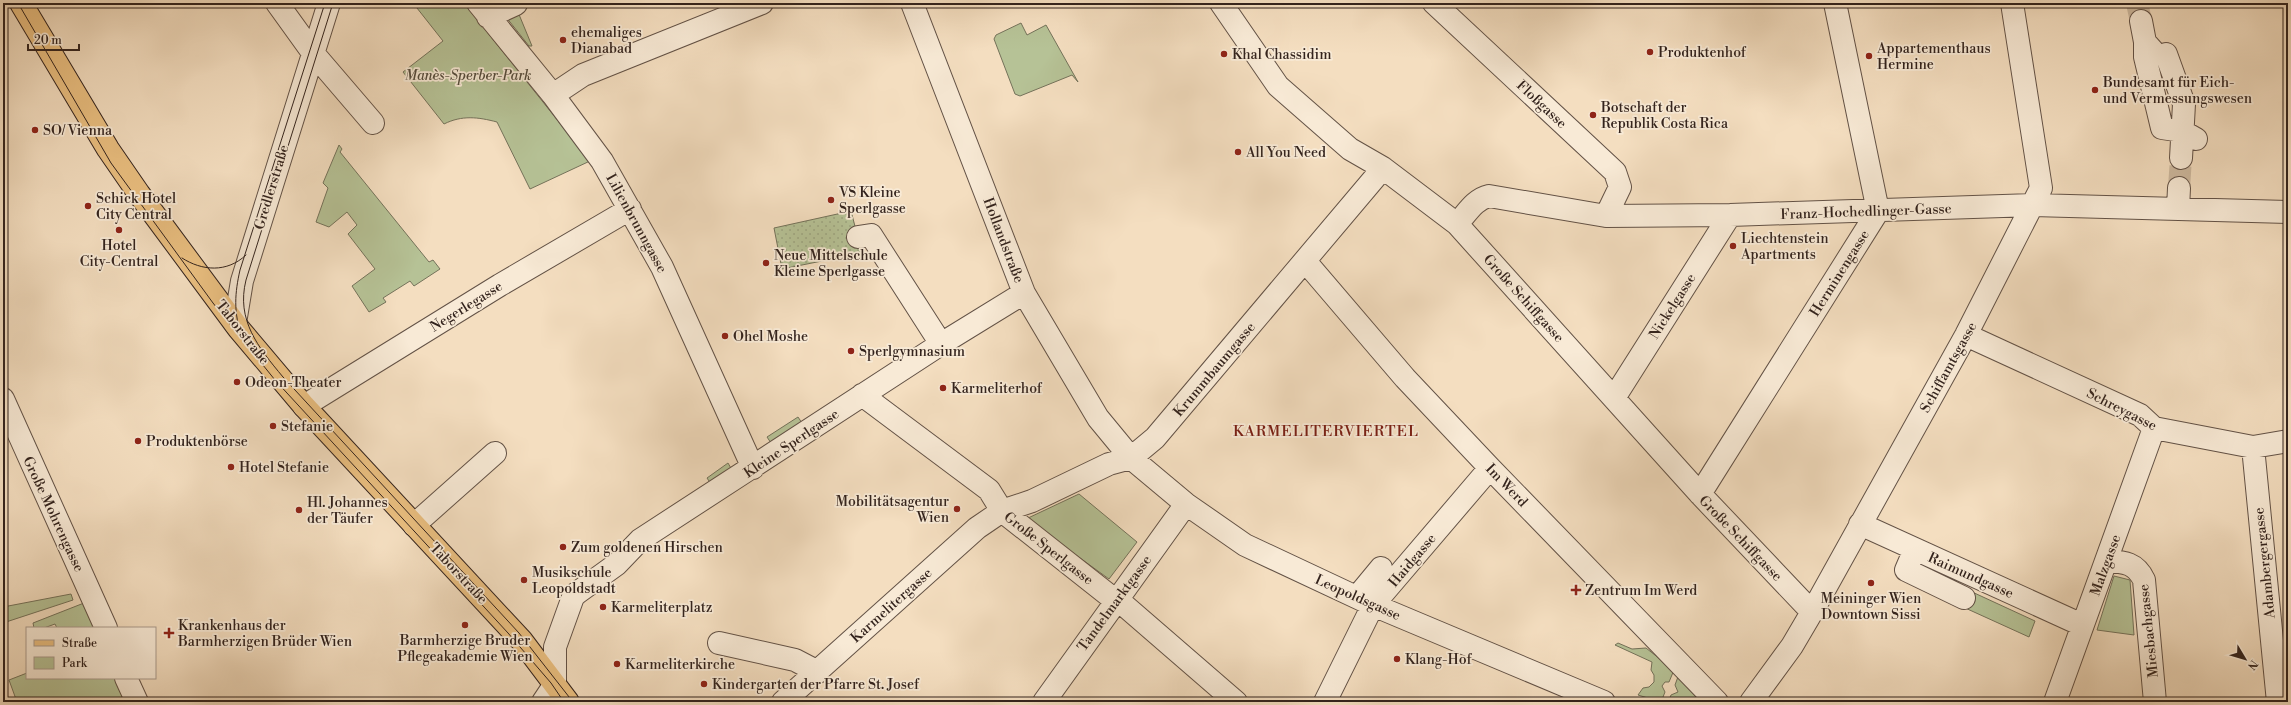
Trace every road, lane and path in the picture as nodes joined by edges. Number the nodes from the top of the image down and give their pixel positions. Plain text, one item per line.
1 (21, 3) edge
2 (277, 3) edge
3 (329, 3) edge
4 (762, 3) edge
5 (912, 3) edge
6 (1222, 3) edge
7 (1434, 3) edge
8 (1835, 3) edge
9 (2012, 3) edge
10 (516, 4) dead end
11 (483, 10) edge
12 (313, 53) junction
13 (2166, 54) dead end
14 (553, 95) junction
15 (2175, 110) dead end
16 (373, 123) dead end
17 (2191, 131) junction
18 (2181, 158) tunnel mouth
19 (1383, 168) junction
20 (2033, 205) junction
21 (630, 209) junction
22 (1878, 211) junction
23 (2288, 212) edge
24 (1730, 215) junction
25 (1606, 216) junction
26 (1457, 224) junction
27 (865, 242) dead end
28 (1305, 261) junction
29 (1024, 293) junction
30 (235, 323) junction
31 (1966, 335) junction
32 (941, 344) junction
33 (862, 395) junction
34 (1614, 398) junction
35 (3, 399) edge
36 (304, 406) junction
37 (2154, 428) junction
38 (2288, 441) edge
39 (2253, 447) junction
40 (495, 453) dead end
41 (1131, 458) junction
42 (753, 468) junction
43 (1490, 468) junction
44 (1700, 494) junction
45 (1186, 504) junction
46 (1002, 511) junction
47 (1860, 524) junction
48 (414, 525) junction
49 (1915, 549) junction
50 (2107, 561) junction
51 (1381, 568) dead end
52 (1964, 598) dead end
53 (1117, 599) junction
54 (1365, 601) junction
55 (1812, 612) junction
56 (2082, 625) junction
57 (106, 627) edge
58 (720, 644) dead end
59 (818, 672) junction
60 (126, 679) edge
61 (555, 684) junction
62 (136, 702) edge
63 (543, 702) edge
64 (568, 702) edge
65 (783, 702) edge
66 (1044, 702) edge
67 (1236, 702) edge
68 (1325, 702) edge
69 (1604, 702) edge
70 (1717, 702) edge
71 (1751, 702) edge
72 (2055, 702) edge
73 (2155, 702) edge
74 (2278, 702) edge

1 - 30 main road, Taborstraße
2 - 12 street
3 - 12 street, Gredlerstraße
4 - 14 street
5 - 29 street, Hollandstraße
6 - 19 street, Große Schiffgasse
7 - 25 street, Floßgasse
8 - 22 street
9 - 20 street, Schiffamtsgasse
10 - 11 street
11 - 14 street, Lilienbrunngasse
12 - 16 street
12 - 30 street, Gredlerstraße
13 - 17 street
14 - 21 street, Lilienbrunngasse
15 - 17 street
17 - 18 street
19 - 26 street, Große Schiffgasse
19 - 28 street, Krummbaumgasse
20 - 22 street, Franz-Hochedlinger-Gasse
20 - 23 street, Franz-Hochedlinger-Gasse
20 - 31 street, Schiffamtsgasse
21 - 36 street, Negerlegasse
21 - 42 street, Lilienbrunngasse
22 - 24 street, Franz-Hochedlinger-Gasse
22 - 44 street, Herminengasse
24 - 25 street, Franz-Hochedlinger-Gasse
24 - 34 street, Nickelgasse
25 - 26 street, Franz-Hochedlinger-Gasse
26 - 34 street, Große Schiffgasse
27 - 32 street
28 - 41 street, Krummbaumgasse
28 - 43 street, Im Werd
29 - 32 street, Kleine Sperlgasse
29 - 41 street, Hollandstraße
30 - 36 main road, Taborstraße
31 - 37 street, Schreygasse
31 - 47 street, Schiffamtsgasse
32 - 33 street, Kleine Sperlgasse
33 - 42 street, Kleine Sperlgasse
33 - 46 street, Große Sperlgasse
34 - 44 street, Große Schiffgasse
35 - 57 street, Große Mohrengasse
36 - 48 main road, Taborstraße
37 - 39 street, Schreygasse
37 - 50 street, Malzgasse
38 - 39 street, Schreygasse
39 - 74 street, Adambergergasse
40 - 48 street
41 - 45 street, Leopoldsgasse
41 - 46 street, Krummbaumgasse
42 - 61 street, Kleine Sperlgasse
43 - 54 street, Haidgasse
43 - 70 street, Im Werd
44 - 55 street, Große Schiffgasse
45 - 53 street, Tandelmarktgasse
45 - 54 street, Leopoldsgasse
46 - 53 street, Große Sperlgasse
46 - 59 street, Karmelitergasse
47 - 49 street, Raimundgasse
47 - 55 street, Schiffamtsgasse
48 - 61 main road, Taborstraße
49 - 52 street
49 - 56 street, Raimundgasse
50 - 56 street, Malzgasse
50 - 73 street, Miesbachgasse
51 - 54 street
53 - 66 street, Tandelmarktgasse
53 - 67 street, Große Sperlgasse
54 - 68 street, Haidgasse
54 - 69 street, Leopoldsgasse
55 - 71 street, Schiffamtsgasse
56 - 72 street, Malzgasse
58 - 59 street
59 - 65 street, Karmelitergasse
60 - 62 street
61 - 63 street
61 - 64 main road, Taborstraße

